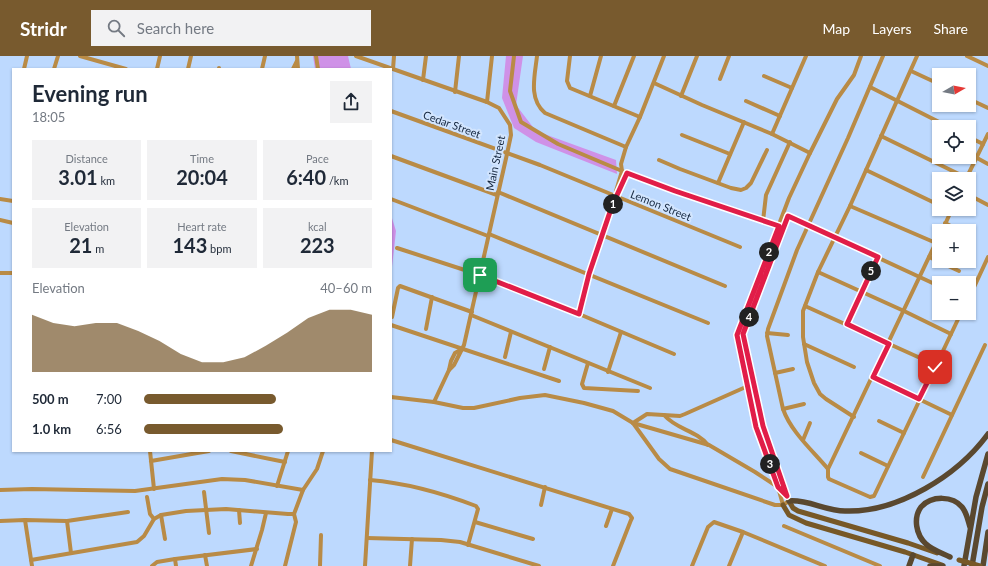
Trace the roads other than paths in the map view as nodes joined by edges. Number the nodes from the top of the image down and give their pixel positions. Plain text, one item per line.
1 (27, 56) edge
2 (58, 56) edge
3 (80, 56) edge
4 (160, 56) edge
5 (191, 56) edge
6 (264, 56) edge
7 (316, 56) edge
8 (356, 56) edge
9 (394, 56) edge
10 (426, 56) edge
11 (459, 56) edge
12 (492, 56) edge
13 (514, 56) edge
14 (537, 56) edge
15 (570, 56) edge
16 (601, 56) edge
17 (634, 56) edge
18 (664, 56) edge
19 (697, 56) edge
20 (729, 56) edge
21 (806, 56) edge
22 (861, 56) edge
23 (884, 56) edge
24 (917, 56) edge
25 (967, 56) edge
26 (298, 58) edge
27 (988, 66) edge
28 (24, 68) edge
29 (54, 68) edge
30 (122, 68) edge
31 (157, 68) edge
32 (188, 68) edge
33 (262, 68) edge
34 (293, 68) edge
35 (318, 68) edge
36 (390, 68) edge
37 (393, 69) joint
38 (911, 71) junction
39 (764, 76) dead end
40 (720, 79) dead end
41 (423, 80) junction
42 (932, 81) edge
43 (654, 83) junction
44 (792, 88) junction
45 (870, 88) junction
46 (455, 92) junction
47 (590, 96) junction
48 (681, 96) junction
49 (746, 101) dead end
50 (897, 101) junction
51 (487, 102) junction
52 (976, 102) edge
53 (614, 106) junction
54 (988, 108) edge
55 (392, 111) edge
56 (780, 116) junction
57 (640, 117) junction
58 (935, 120) edge
59 (744, 122) junction
60 (772, 134) junction
61 (988, 134) edge
62 (682, 135) dead end
63 (881, 136) junction
64 (976, 140) edge
65 (790, 142) junction
66 (983, 144) junction
67 (626, 147) junction
68 (767, 150) dead end
69 (810, 153) junction
70 (507, 154) junction
71 (730, 154) junction
72 (392, 156) edge
73 (976, 158) joint
74 (659, 160) dead end
75 (988, 164) edge
76 (866, 170) junction
77 (625, 172) junction
78 (953, 172) edge
79 (718, 183) junction
80 (498, 193) junction
81 (616, 197) junction
82 (0, 199) edge
83 (392, 199) edge
84 (976, 199) edge
85 (12, 201) edge
86 (932, 202) edge
87 (988, 205) edge
88 (850, 206) junction
89 (948, 216) edge
90 (0, 220) edge
91 (763, 221) junction
92 (12, 223) edge
93 (945, 223) edge
94 (779, 226) junction
95 (808, 226) junction
96 (489, 235) junction
97 (603, 235) junction
98 (834, 237) junction
99 (932, 242) edge
100 (740, 247) dead end
101 (397, 248) dead end
102 (932, 251) edge
103 (929, 256) junction
104 (988, 256) edge
105 (878, 257) junction
106 (959, 271) dead end
107 (12, 272) edge
108 (818, 272) junction
109 (0, 273) edge
110 (589, 274) junction
111 (480, 275) junction
112 (920, 276) junction
113 (932, 282) edge
114 (976, 283) edge
115 (725, 286) dead end
116 (862, 291) junction
117 (432, 297) junction
118 (804, 306) junction
119 (904, 311) junction
120 (472, 314) junction
121 (579, 314) junction
122 (392, 317) dead end
123 (958, 320) edge
124 (708, 323) dead end
125 (847, 324) junction
126 (392, 325) edge
127 (426, 329) dead end
128 (511, 332) junction
129 (621, 332) junction
130 (767, 333) junction
131 (951, 334) junction
132 (788, 335) dead end
133 (804, 344) junction
134 (889, 344) junction
135 (985, 345) dead end
136 (550, 347) junction
137 (462, 349) junction
138 (674, 354) dead end
139 (505, 356) dead end
140 (918, 357) dead end
141 (588, 363) junction
142 (854, 367) dead end
143 (544, 369) dead end
144 (793, 369) dead end
145 (608, 372) junction
146 (775, 373) junction
147 (873, 377) junction
148 (559, 381) dead end
149 (748, 386) junction
150 (650, 388) dead end
151 (638, 391) dead end
152 (392, 397) edge
153 (919, 399) junction
154 (434, 402) junction
155 (804, 404) dead end
156 (783, 409) junction
157 (663, 414) junction
158 (952, 415) junction
159 (854, 416) junction
160 (879, 421) dead end
161 (633, 423) junction
162 (810, 424) dead end
163 (904, 433) junction
164 (988, 434) edge
165 (392, 440) edge
166 (803, 440) junction
167 (709, 445) junction
168 (150, 452) edge
169 (196, 452) edge
170 (240, 452) edge
171 (288, 452) edge
172 (323, 452) edge
173 (372, 452) edge
174 (184, 453) edge
175 (861, 453) dead end
176 (988, 454) edge
177 (151, 462) junction
178 (285, 462) junction
179 (888, 466) junction
180 (828, 469) junction
181 (923, 477) dead end
182 (370, 480) junction
183 (988, 484) edge
184 (277, 486) junction
185 (545, 487) junction
186 (778, 487) junction
187 (154, 489) junction
188 (0, 490) edge
189 (303, 490) junction
190 (204, 492) dead end
191 (147, 497) dead end
192 (788, 498) junction
193 (541, 505) dead end
194 (783, 505) junction
195 (206, 509) junction
196 (612, 509) junction
197 (240, 510) junction
198 (128, 512) dead end
199 (266, 513) junction
200 (294, 514) junction
201 (161, 515) junction
202 (154, 519) junction
203 (25, 520) junction
204 (0, 521) edge
205 (67, 521) junction
206 (475, 522) junction
207 (240, 523) dead end
208 (606, 526) dead end
209 (784, 526) dead end
210 (970, 527) junction
211 (743, 532) junction
212 (988, 532) edge
213 (209, 533) dead end
214 (321, 535) dead end
215 (367, 538) junction
216 (165, 539) dead end
217 (533, 539) dead end
218 (412, 540) junction
219 (468, 544) junction
220 (257, 549) junction
221 (71, 553) junction
222 (205, 555) junction
223 (914, 555) junction
224 (950, 557) junction
225 (175, 559) junction
226 (31, 560) junction
227 (32, 566) edge
228 (152, 566) edge
229 (176, 566) edge
230 (207, 566) edge
231 (251, 566) edge
232 (286, 566) edge
233 (320, 566) edge
234 (365, 566) edge
235 (410, 566) edge
236 (539, 566) edge
237 (613, 566) edge
238 (692, 566) edge
239 (729, 566) edge
240 (825, 566) edge
241 (880, 566) edge
242 (909, 566) edge
243 (930, 566) edge
244 (944, 566) edge
245 (964, 566) edge
246 (972, 566) edge
247 (981, 566) edge

1 - 28 street
2 - 29 street
3 - 30 street
4 - 31 street
5 - 32 street
6 - 33 street
7 - 35 street
8 - 36 street, Main Street
9 - 37 street
10 - 41 street
11 - 46 street
12 - 51 street
13 - 77 street
14 - 67 street
15 - 47 street
16 - 47 street
17 - 53 street
18 - 43 street
19 - 48 street
20 - 40 street
21 - 44 street
22 - 69 street
23 - 45 street
24 - 38 street
25 - 27 street
26 - 34 street
37 - 41 street, Main Street
38 - 42 street
38 - 50 street
39 - 44 street
41 - 46 street, Main Street
43 - 48 street
43 - 57 street
44 - 56 street
45 - 50 street
45 - 95 street
46 - 51 street, Main Street
47 - 53 street
48 - 59 street
49 - 56 street
50 - 58 street
50 - 63 street
51 - 70 street, Main Street
52 - 54 street
53 - 57 street
55 - 70 street, Cedar Street
56 - 60 street
57 - 67 street
59 - 60 street
59 - 71 street
60 - 65 street
61 - 66 street
62 - 71 street
63 - 76 street
63 - 78 street
64 - 66 street
65 - 69 street
65 - 91 street
66 - 73 street
67 - 77 street
68 - 79 street
69 - 94 street
70 - 80 street, Main Street
70 - 81 street, Lemon Street
71 - 79 street
72 - 80 street
73 - 75 street
74 - 79 street
76 - 86 street
76 - 88 street
77 - 81 street
77 - 91 street
80 - 96 street, Main Street
80 - 97 street
81 - 97 street
81 - 100 street, Lemon Street
82 - 85 street
83 - 96 street
84 - 87 street
88 - 98 street
88 - 99 street
89 - 93 street
90 - 92 street
91 - 94 street
94 - 149 street
95 - 98 street
95 - 130 street
95 - 192 street
96 - 110 street
96 - 111 street, Main Street
97 - 110 street
97 - 115 street
98 - 105 street
98 - 108 street
101 - 111 street
102 - 103 street
103 - 106 street
103 - 112 street
104 - 114 street
105 - 112 street
105 - 116 street
107 - 109 street
108 - 116 street
108 - 118 street
110 - 121 street
110 - 124 street
111 - 120 street, Main Street
111 - 121 street
112 - 113 street
112 - 119 street
116 - 119 street
116 - 125 street
117 - 120 street
117 - 122 street
117 - 127 street
118 - 125 street
118 - 133 street
119 - 131 street
119 - 134 street
120 - 128 street
120 - 137 street, Main Street
121 - 129 street
123 - 131 street
125 - 134 street
126 - 137 street
128 - 136 street
128 - 139 street
129 - 138 street
129 - 145 street
130 - 132 street
130 - 146 street
131 - 153 street
133 - 142 street
133 - 159 street
134 - 140 street
134 - 147 street
135 - 158 street
136 - 141 street
136 - 143 street
137 - 148 street
137 - 154 street, Main Street
141 - 145 street
141 - 151 street
144 - 146 street
145 - 150 street
146 - 156 street
147 - 153 street
147 - 159 street
149 - 157 street
149 - 186 street
152 - 154 street
153 - 158 street
153 - 163 street
154 - 161 street
155 - 156 street
156 - 166 street
157 - 161 street
157 - 167 street
158 - 181 street
159 - 180 street
160 - 163 street
161 - 167 street
161 - 194 street
162 - 166 street
163 - 179 street
164 - 192 highway
165 - 185 street
166 - 180 street
167 - 186 street
168 - 177 street
169 - 174 street
170 - 178 street
171 - 178 street
172 - 189 street
173 - 182 street
174 - 177 street
175 - 179 street
176 - 210 highway
177 - 187 street
178 - 184 street
179 - 180 street
182 - 206 street
182 - 215 street
183 - 246 highway
184 - 187 street
184 - 189 street
185 - 193 street
185 - 196 street
186 - 192 street
186 - 194 street
187 - 188 street
189 - 200 street
190 - 195 street
191 - 202 street
192 - 194 street
192 - 224 main road
194 - 223 main road
195 - 197 street
195 - 201 street
195 - 213 street
196 - 208 street
196 - 237 street
197 - 199 street
197 - 207 street
198 - 205 street
199 - 200 street
199 - 220 street
200 - 232 street
201 - 202 street
201 - 216 street
202 - 221 street
203 - 204 street
203 - 205 street
203 - 226 street
205 - 221 street
206 - 217 street
206 - 219 street
209 - 241 street
210 - 224 highway
210 - 245 highway
211 - 238 street
211 - 239 street
211 - 240 street
212 - 247 highway
214 - 233 street
215 - 218 street
215 - 234 street
218 - 219 street
218 - 235 street
219 - 236 street
220 - 222 street
220 - 231 street
221 - 226 street
222 - 225 street
222 - 230 street
223 - 242 highway
223 - 244 main road
224 - 247 main road, bridge
225 - 228 street
225 - 229 street
226 - 227 street
243 - 244 highway

